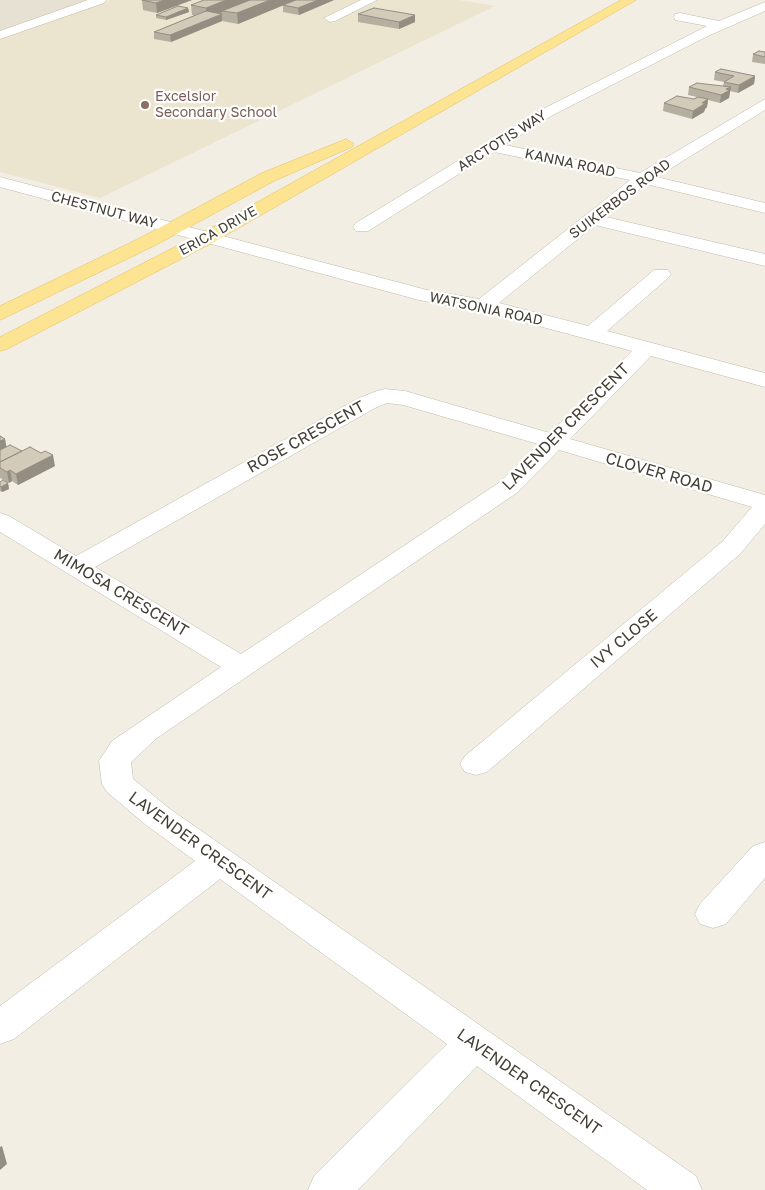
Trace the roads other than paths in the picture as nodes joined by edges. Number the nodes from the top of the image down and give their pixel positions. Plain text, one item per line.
1 (100, 0) edge
2 (371, 0) edge
3 (630, 0) edge
4 (765, 6) edge
5 (330, 18) dead end
6 (680, 18) dead end
7 (719, 25) junction
8 (0, 35) edge
9 (619, 57) dead end
10 (647, 62) junction
11 (765, 104) edge
12 (432, 111) junction
13 (491, 147) junction
14 (642, 179) junction
15 (0, 182) edge
16 (607, 207) junction
17 (765, 208) edge
18 (592, 219) junction
19 (173, 228) junction
20 (362, 228) dead end
21 (207, 238) junction
22 (765, 242) edge
23 (765, 260) edge
24 (661, 274) dead end
25 (483, 306) junction
26 (0, 314) edge
27 (592, 334) junction
28 (0, 345) edge
29 (653, 351) junction
30 (765, 364) edge
31 (765, 380) edge
32 (554, 442) junction
33 (765, 503) edge
34 (765, 508) edge
35 (0, 520) edge
36 (77, 566) junction
37 (242, 667) junction
38 (476, 764) dead end
39 (765, 855) edge
40 (219, 861) junction
41 (713, 914) dead end
42 (0, 1028) edge
43 (474, 1043) junction
44 (328, 1190) edge
45 (681, 1190) edge

1 - 8 street
2 - 5 street
3 - 12 main road, ERICA DRIVE
4 - 7 street, ARCTOTIS WAY
6 - 7 street
7 - 10 street, ARCTOTIS WAY
9 - 10 street
10 - 13 street, ARCTOTIS WAY
11 - 14 street, SUIKERBOS ROAD
12 - 19 main road, ERICA DRIVE
12 - 21 main road, ERICA DRIVE
13 - 14 street, KANNA ROAD
13 - 20 street, ARCTOTIS WAY
14 - 16 street, SUIKERBOS ROAD
14 - 17 street, KANNA ROAD
15 - 19 street, CHESTNUT WAY
16 - 18 street, SUIKERBOS ROAD
16 - 22 street
18 - 23 street
18 - 25 street, SUIKERBOS ROAD
19 - 21 street, CHESTNUT WAY
19 - 26 main road, ERICA DRIVE
21 - 25 street, WATSONIA ROAD
21 - 28 main road, ERICA DRIVE
24 - 27 street
25 - 27 street, WATSONIA ROAD
27 - 29 street, WATSONIA ROAD
29 - 30 street
29 - 31 street, WATSONIA ROAD
29 - 32 street, LAVENDER CRESCENT
32 - 33 street, CLOVER ROAD
32 - 36 street, ROSE CRESCENT
32 - 37 street, LAVENDER CRESCENT
34 - 38 street, IVY CLOSE
35 - 36 street, MIMOSA CRESCENT
36 - 37 street, MIMOSA CRESCENT
37 - 40 street, LAVENDER CRESCENT
39 - 41 street
40 - 42 street
40 - 43 street, LAVENDER CRESCENT
43 - 44 street
43 - 45 street, LAVENDER CRESCENT

